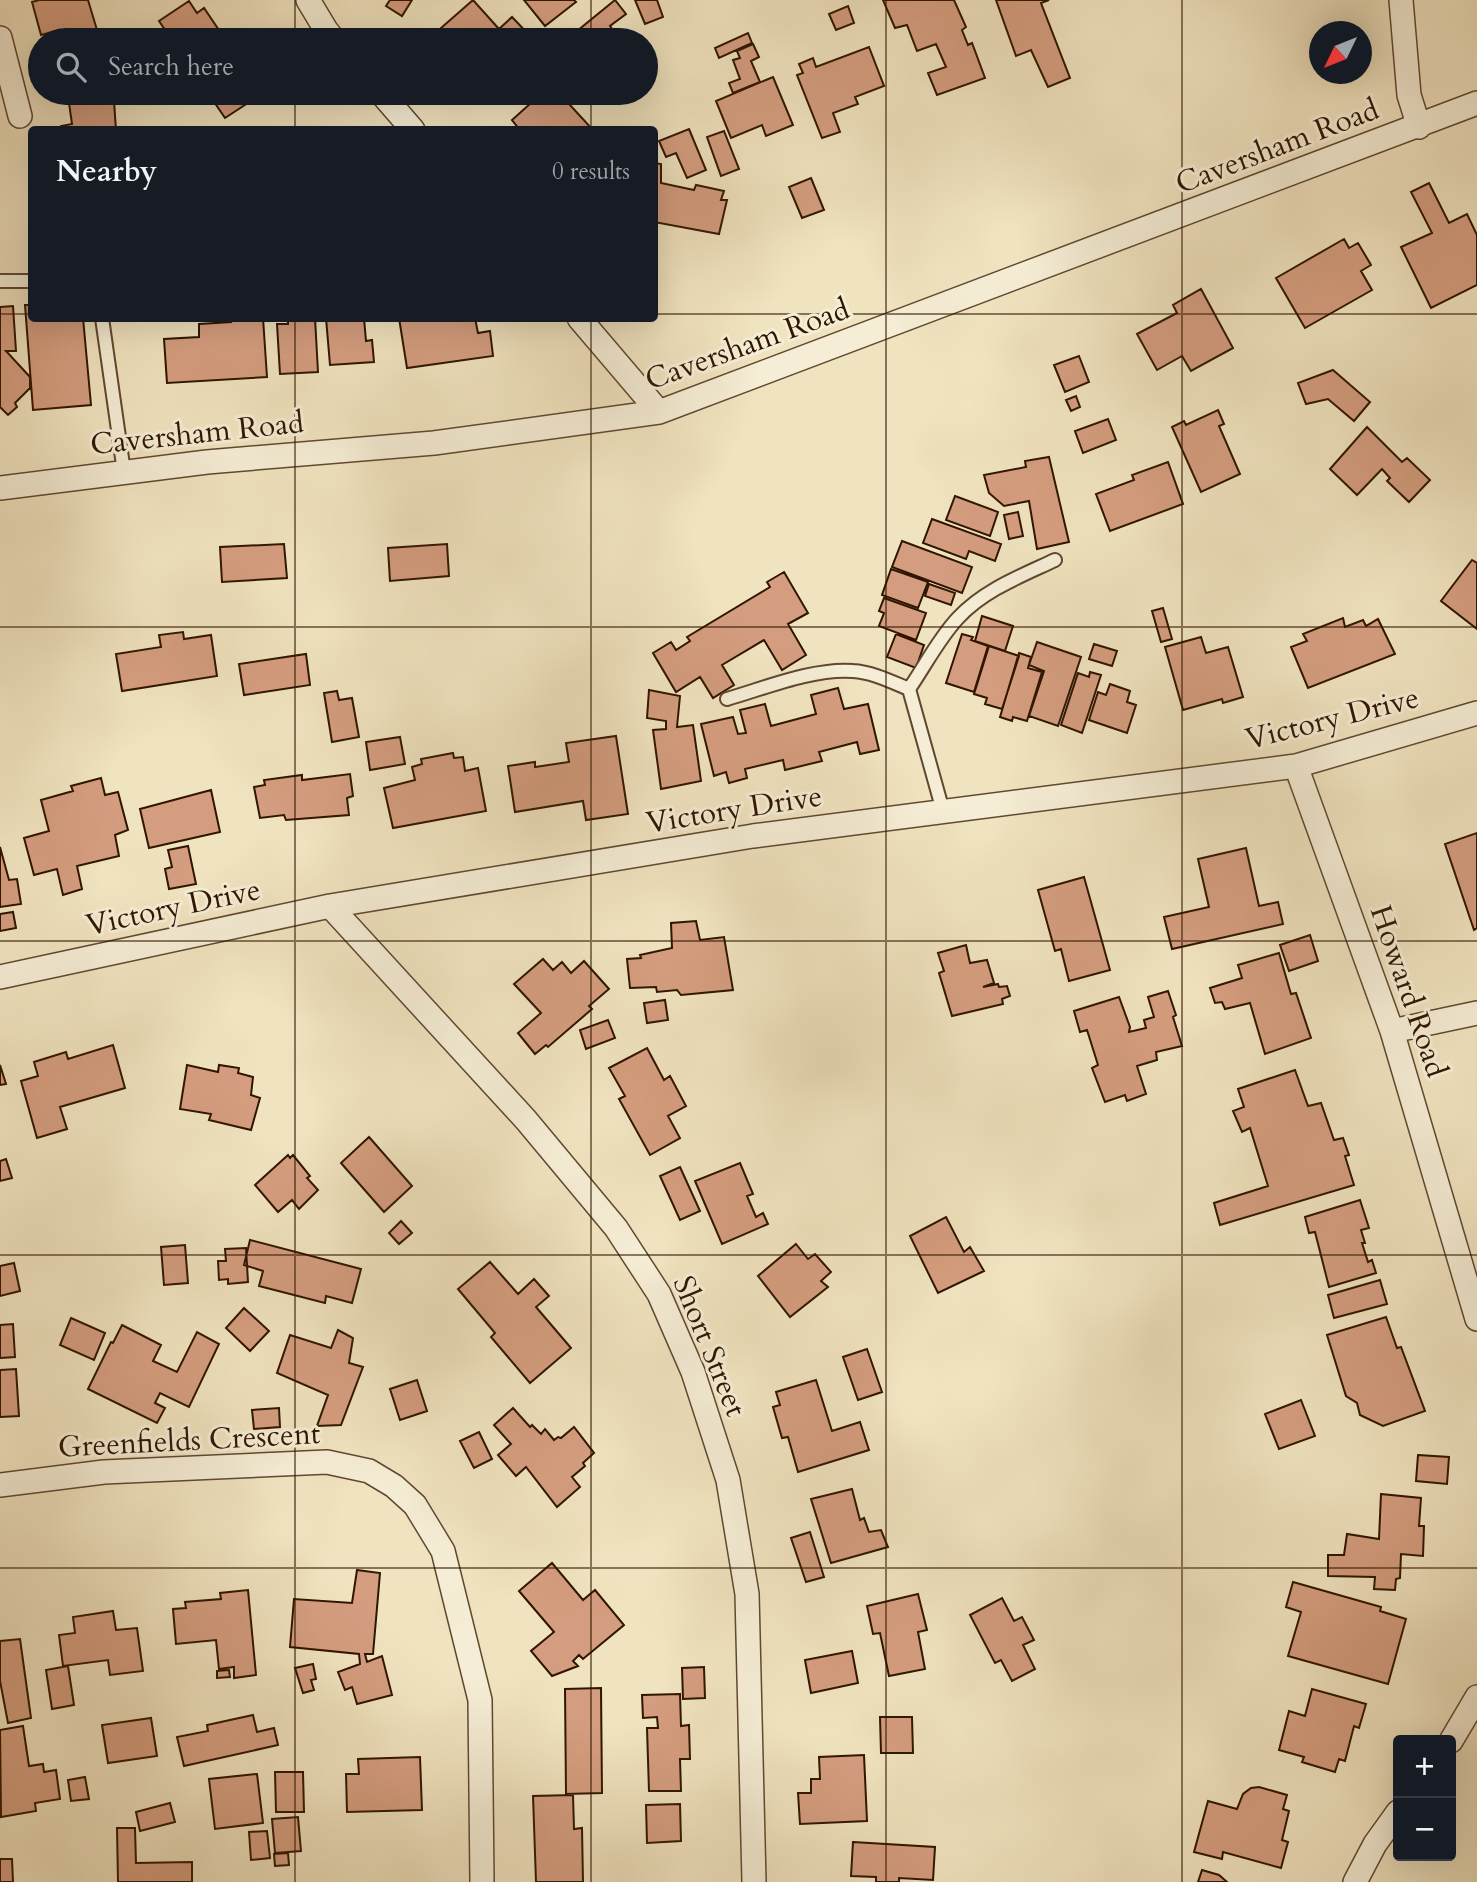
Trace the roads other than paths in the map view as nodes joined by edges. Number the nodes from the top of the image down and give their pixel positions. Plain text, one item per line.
1 (308, 0) edge
2 (1401, 0) edge
3 (325, 28) edge
4 (0, 38) edge
5 (1477, 103) edge
6 (391, 105) edge
7 (20, 116) dead end
8 (410, 126) edge
9 (1419, 127) junction
10 (0, 281) edge
11 (28, 281) edge
12 (103, 322) edge
13 (582, 322) edge
14 (659, 412) junction
15 (124, 472) junction
16 (3, 484) edge
17 (1055, 561) dead end
18 (909, 689) junction
19 (727, 699) dead end
20 (1477, 713) edge
21 (1297, 765) junction
22 (943, 811) junction
23 (330, 906) junction
24 (0, 977) edge
25 (1477, 1013) edge
26 (1392, 1031) junction
27 (1477, 1319) edge
28 (0, 1485) edge
29 (1477, 1697) edge
30 (1455, 1735) edge
31 (1393, 1819) edge
32 (482, 1882) edge
33 (754, 1882) edge
34 (1355, 1882) edge

1 - 3 street
2 - 9 street
4 - 7 street
5 - 9 street, Caversham Road
6 - 8 street
9 - 14 street, Caversham Road
10 - 11 lane
12 - 15 lane
13 - 14 street
14 - 15 street, Caversham Road
15 - 16 street, Caversham Road
17 - 18 lane
18 - 19 lane
18 - 22 lane
20 - 21 street, Victory Drive
21 - 22 street, Victory Drive
21 - 26 street, Howard Road
22 - 23 street, Victory Drive
23 - 24 street, Victory Drive
23 - 33 street, Short Street
25 - 26 street
26 - 27 street, Howard Road
28 - 32 street, Greenfields Crescent
29 - 30 street
31 - 34 street

